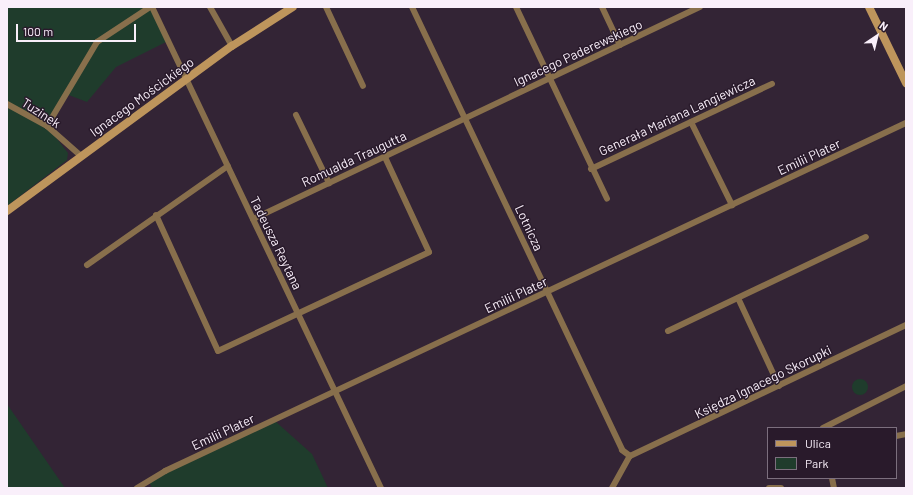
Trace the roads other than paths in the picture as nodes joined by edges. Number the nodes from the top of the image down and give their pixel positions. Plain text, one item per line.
1 (151, 7) edge
2 (210, 7) edge
3 (293, 7) edge
4 (326, 7) edge
5 (412, 7) edge
6 (516, 7) edge
7 (602, 7) edge
8 (700, 7) edge
9 (869, 7) edge
10 (620, 45) junction
11 (232, 46) junction
12 (187, 78) junction
13 (549, 79) junction
14 (906, 83) edge
15 (772, 84) dead end
16 (363, 86) dead end
17 (7, 104) edge
18 (296, 115) dead end
19 (464, 118) junction
20 (691, 122) junction
21 (906, 123) edge
22 (47, 126) junction
23 (81, 156) junction
24 (385, 157) junction
25 (228, 166) junction
26 (591, 169) junction
27 (329, 183) junction
28 (607, 199) dead end
29 (732, 205) junction
30 (7, 211) edge
31 (156, 215) junction
32 (253, 219) junction
33 (866, 237) dead end
34 (87, 265) dead end
35 (547, 293) junction
36 (738, 298) junction
37 (299, 315) junction
38 (906, 326) edge
39 (668, 331) dead end
40 (779, 386) junction
41 (906, 386) edge
42 (336, 393) junction
43 (825, 427) edge
44 (630, 456) junction
45 (780, 487) edge
46 (137, 488) edge
47 (381, 488) edge
48 (612, 488) edge
49 (769, 488) edge

1 - 12 street, Tadeusza Reytana
1 - 22 street
2 - 11 street
3 - 11 street, Ignacego Mościckiego
4 - 16 street
5 - 19 street, Lotnicza
6 - 13 street
7 - 10 street
8 - 10 street, Ignacego Paderewskiego
9 - 14 street
10 - 13 street, Ignacego Paderewskiego
11 - 12 street, Ignacego Mościckiego
12 - 23 street, Ignacego Mościckiego
12 - 25 street, Tadeusza Reytana
13 - 19 street, Ignacego Paderewskiego
13 - 26 street
15 - 20 street, Generała Mariana Langiewicza
17 - 22 street, Tuzinek
18 - 27 street
19 - 24 street, Romualda Traugutta
19 - 35 street, Lotnicza
20 - 26 street, Generała Mariana Langiewicza
20 - 29 street
21 - 29 street, Emilii Plater
22 - 23 street, Tuzinek
23 - 30 street, Ignacego Mościckiego
24 - 27 street, Romualda Traugutta
24 - 37 street
25 - 31 street
25 - 32 street, Tadeusza Reytana
26 - 28 street
27 - 32 street, Romualda Traugutta
29 - 35 street, Emilii Plater
31 - 34 street
31 - 37 street
32 - 37 street, Tadeusza Reytana
33 - 36 street
35 - 42 street, Emilii Plater
35 - 44 street, Lotnicza
36 - 39 street
36 - 40 street
37 - 42 street, Tadeusza Reytana
38 - 40 street, Księdza Ignacego Skorupki
40 - 44 street, Księdza Ignacego Skorupki
41 - 43 street
42 - 46 street, Emilii Plater
42 - 47 street, Tadeusza Reytana
44 - 48 street
45 - 49 street

